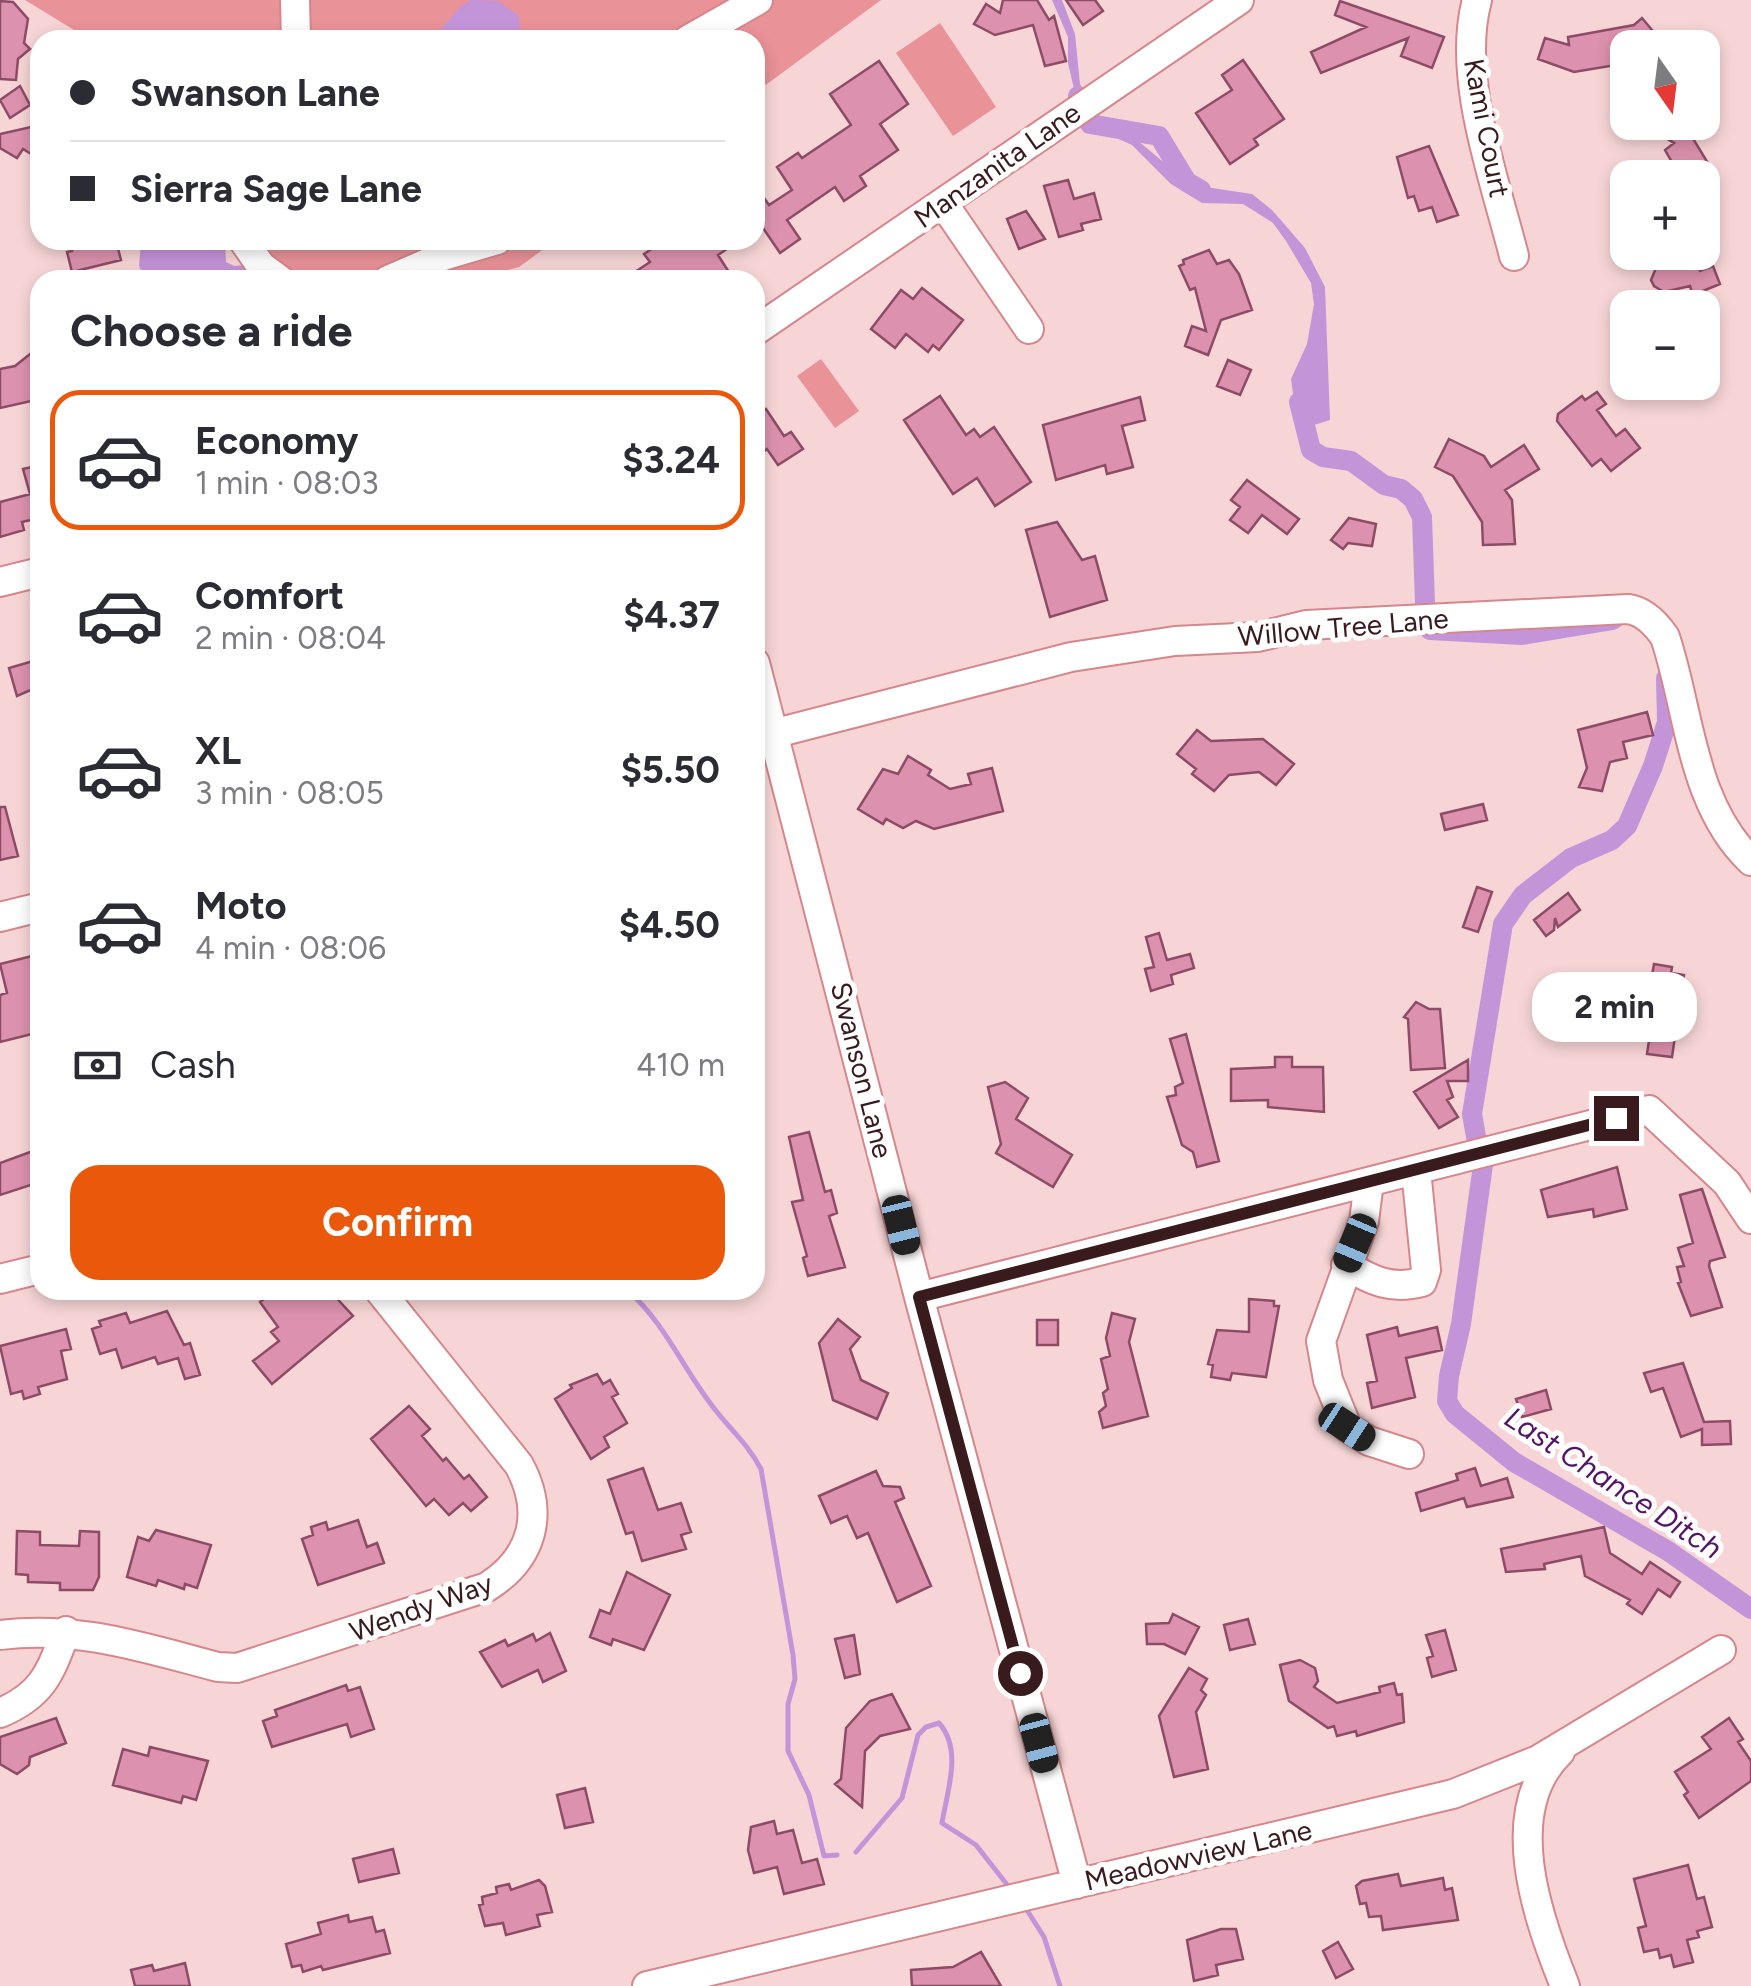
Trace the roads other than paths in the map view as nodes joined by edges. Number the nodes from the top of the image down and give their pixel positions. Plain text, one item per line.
1 (295, 0) edge
2 (758, 0) edge
3 (1239, 0) edge
4 (1477, 0) edge
5 (296, 30) edge
6 (706, 30) edge
7 (943, 203) junction
8 (250, 250) edge
9 (461, 250) edge
10 (1514, 256) dead end
11 (266, 270) edge
12 (410, 270) edge
13 (765, 324) edge
14 (1029, 329) dead end
15 (30, 574) edge
16 (0, 582) edge
17 (765, 696) edge
18 (776, 733) junction
19 (1751, 861) edge
20 (30, 909) edge
21 (0, 917) edge
22 (1416, 1170) junction
23 (1369, 1182) junction
24 (1751, 1218) edge
25 (1346, 1265) junction
26 (30, 1272) edge
27 (0, 1279) edge
28 (919, 1297) junction
29 (388, 1300) edge
30 (1409, 1454) dead end
31 (66, 1632) junction
32 (0, 1635) edge
33 (1721, 1650) dead end
34 (0, 1713) edge
35 (1578, 1736) junction
36 (1077, 1884) junction
37 (647, 1986) edge
38 (1565, 1986) edge

1 - 5 street
2 - 6 street
3 - 7 street, Manzanita Lane
4 - 10 street, Kami Court
7 - 13 street, Manzanita Lane
7 - 14 street
8 - 11 street
9 - 12 street
15 - 16 street
17 - 18 street, Swanson Lane
18 - 19 street, Willow Tree Lane
18 - 28 street, Swanson Lane
20 - 21 street
22 - 23 street
22 - 24 street
22 - 25 street
23 - 25 street
23 - 28 street
25 - 30 street
26 - 27 street
28 - 36 street, Swanson Lane
29 - 31 street, Wendy Way
31 - 32 street, Wendy Way
31 - 34 street
33 - 35 street, Meadowview Lane
35 - 36 street, Meadowview Lane
35 - 38 street
36 - 37 street, Meadowview Lane

